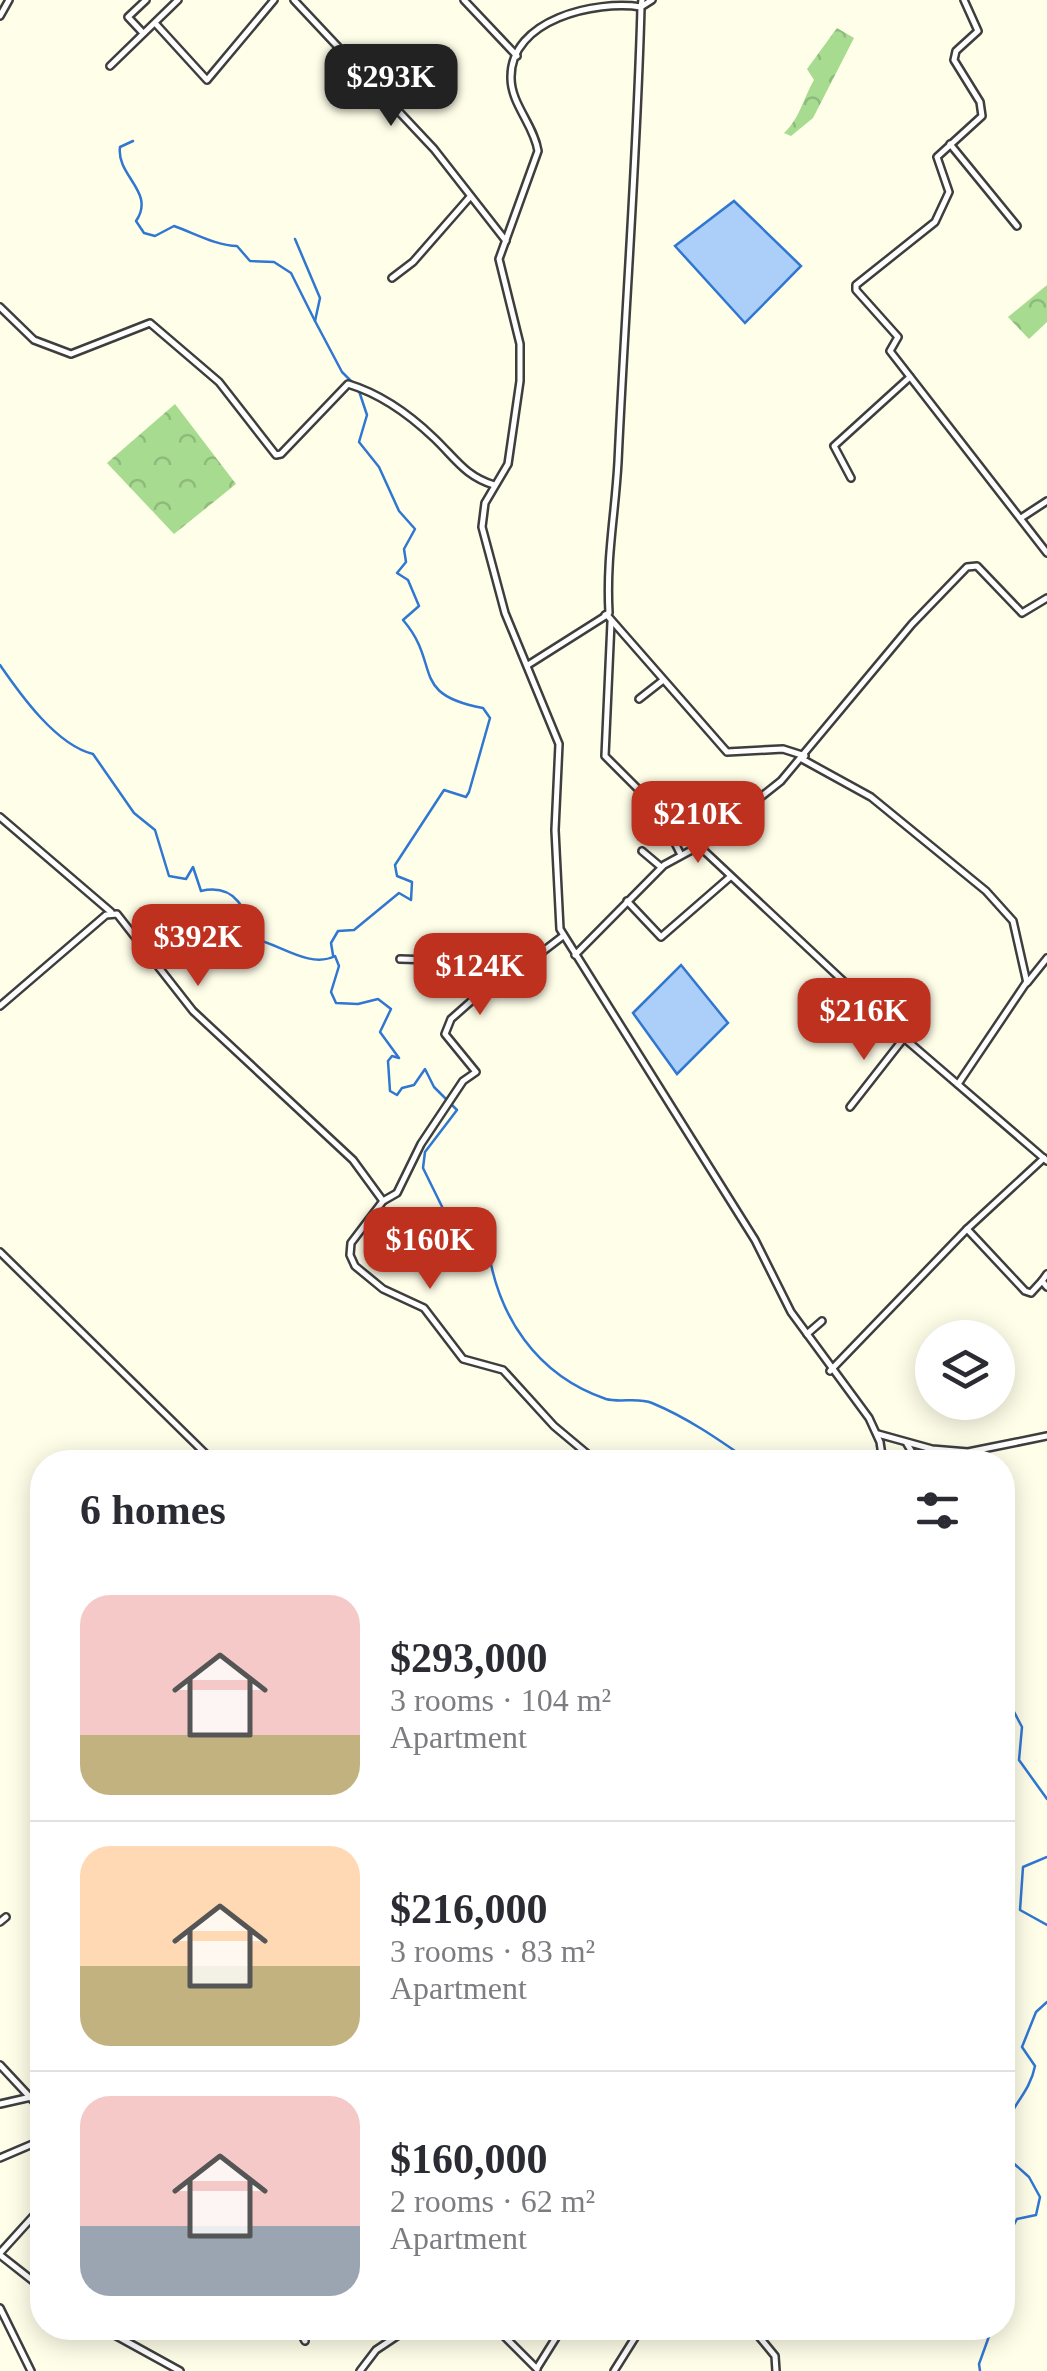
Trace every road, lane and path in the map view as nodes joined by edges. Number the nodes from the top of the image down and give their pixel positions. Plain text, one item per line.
1 (8, 0) edge
2 (146, 0) edge
3 (178, 0) edge
4 (274, 0) edge
5 (294, 0) edge
6 (464, 0) edge
7 (652, 0) edge
8 (964, 0) edge
9 (642, 4) edge
10 (0, 16) edge
11 (155, 23) junction
12 (144, 33) junction
13 (517, 56) junction
14 (110, 66) dead end
15 (950, 144) junction
16 (469, 198) junction
17 (1017, 226) dead end
18 (506, 241) junction
19 (392, 278) dead end
20 (0, 307) edge
21 (910, 378) junction
22 (851, 478) dead end
23 (494, 485) junction
24 (1047, 501) edge
25 (1021, 518) junction
26 (1047, 552) edge
27 (1047, 598) edge
28 (608, 617) junction
29 (528, 666) junction
30 (662, 681) junction
31 (639, 699) dead end
32 (804, 758) junction
33 (0, 818) edge
34 (699, 846) junction
35 (642, 852) dead end
36 (680, 853) junction
37 (661, 868) junction
38 (730, 878) junction
39 (627, 901) junction
40 (111, 912) junction
41 (563, 936) junction
42 (574, 956) junction
43 (1047, 958) edge
44 (400, 959) dead end
45 (494, 981) junction
46 (1026, 982) junction
47 (0, 1006) edge
48 (904, 1038) junction
49 (958, 1084) junction
50 (850, 1107) dead end
51 (1046, 1159) edge
52 (384, 1201) junction
53 (967, 1229) junction
54 (0, 1252) edge
55 (1047, 1274) edge
56 (1044, 1284) edge
57 (822, 1321) dead end
58 (807, 1334) junction
59 (830, 1371) junction
60 (878, 1434) junction
61 (1047, 1436) edge
62 (906, 1442) junction
63 (202, 1450) edge
64 (583, 1450) edge
65 (880, 1450) edge
66 (911, 1450) edge
67 (956, 1450) edge
68 (978, 1450) edge
69 (0, 2065) edge
70 (30, 2095) edge
71 (30, 2097) edge
72 (0, 2104) edge
73 (30, 2145) edge
74 (0, 2158) edge
75 (30, 2220) edge
76 (0, 2254) edge
77 (30, 2278) edge
78 (0, 2308) edge
79 (124, 2340) edge
80 (391, 2340) edge
81 (507, 2340) edge
82 (555, 2340) edge
83 (634, 2340) edge
84 (762, 2340) edge
85 (536, 2370) edge
86 (31, 2371) edge
87 (180, 2371) edge
88 (360, 2371) edge
89 (614, 2371) edge
90 (776, 2371) edge

1 - 10 street
2 - 12 street
3 - 11 street
4 - 11 street
5 - 16 street
6 - 13 street
7 - 9 street
8 - 15 street
9 - 13 street
9 - 28 street
11 - 12 street
12 - 14 street
13 - 18 street
15 - 17 street
15 - 21 street
16 - 18 street
16 - 19 street
18 - 23 street
20 - 23 street
21 - 22 street
21 - 25 street
23 - 29 street
24 - 25 street
25 - 26 street
27 - 32 street
28 - 29 street
28 - 30 street
28 - 36 street
29 - 41 street
30 - 31 street
30 - 32 street
32 - 34 street
32 - 46 street
33 - 40 street
34 - 36 street
34 - 38 street
35 - 37 street
36 - 37 street
37 - 39 street
38 - 39 street
38 - 48 street
39 - 42 street
40 - 47 street
40 - 52 street
41 - 42 street
41 - 45 street
42 - 58 street
43 - 46 street
44 - 45 street
45 - 52 street
46 - 49 street
48 - 49 street
48 - 50 street
49 - 51 street
51 - 53 street
52 - 64 street
53 - 56 street
53 - 59 street
54 - 63 street
55 - 56 street
57 - 58 street
58 - 59 street
59 - 60 street
60 - 62 street
60 - 65 street
61 - 68 street
62 - 66 street
62 - 67 street
69 - 70 street
71 - 72 street
73 - 74 street
75 - 76 street
76 - 77 street
78 - 86 street
79 - 87 street
80 - 88 street
81 - 85 street
82 - 85 street
83 - 89 street
84 - 90 street

